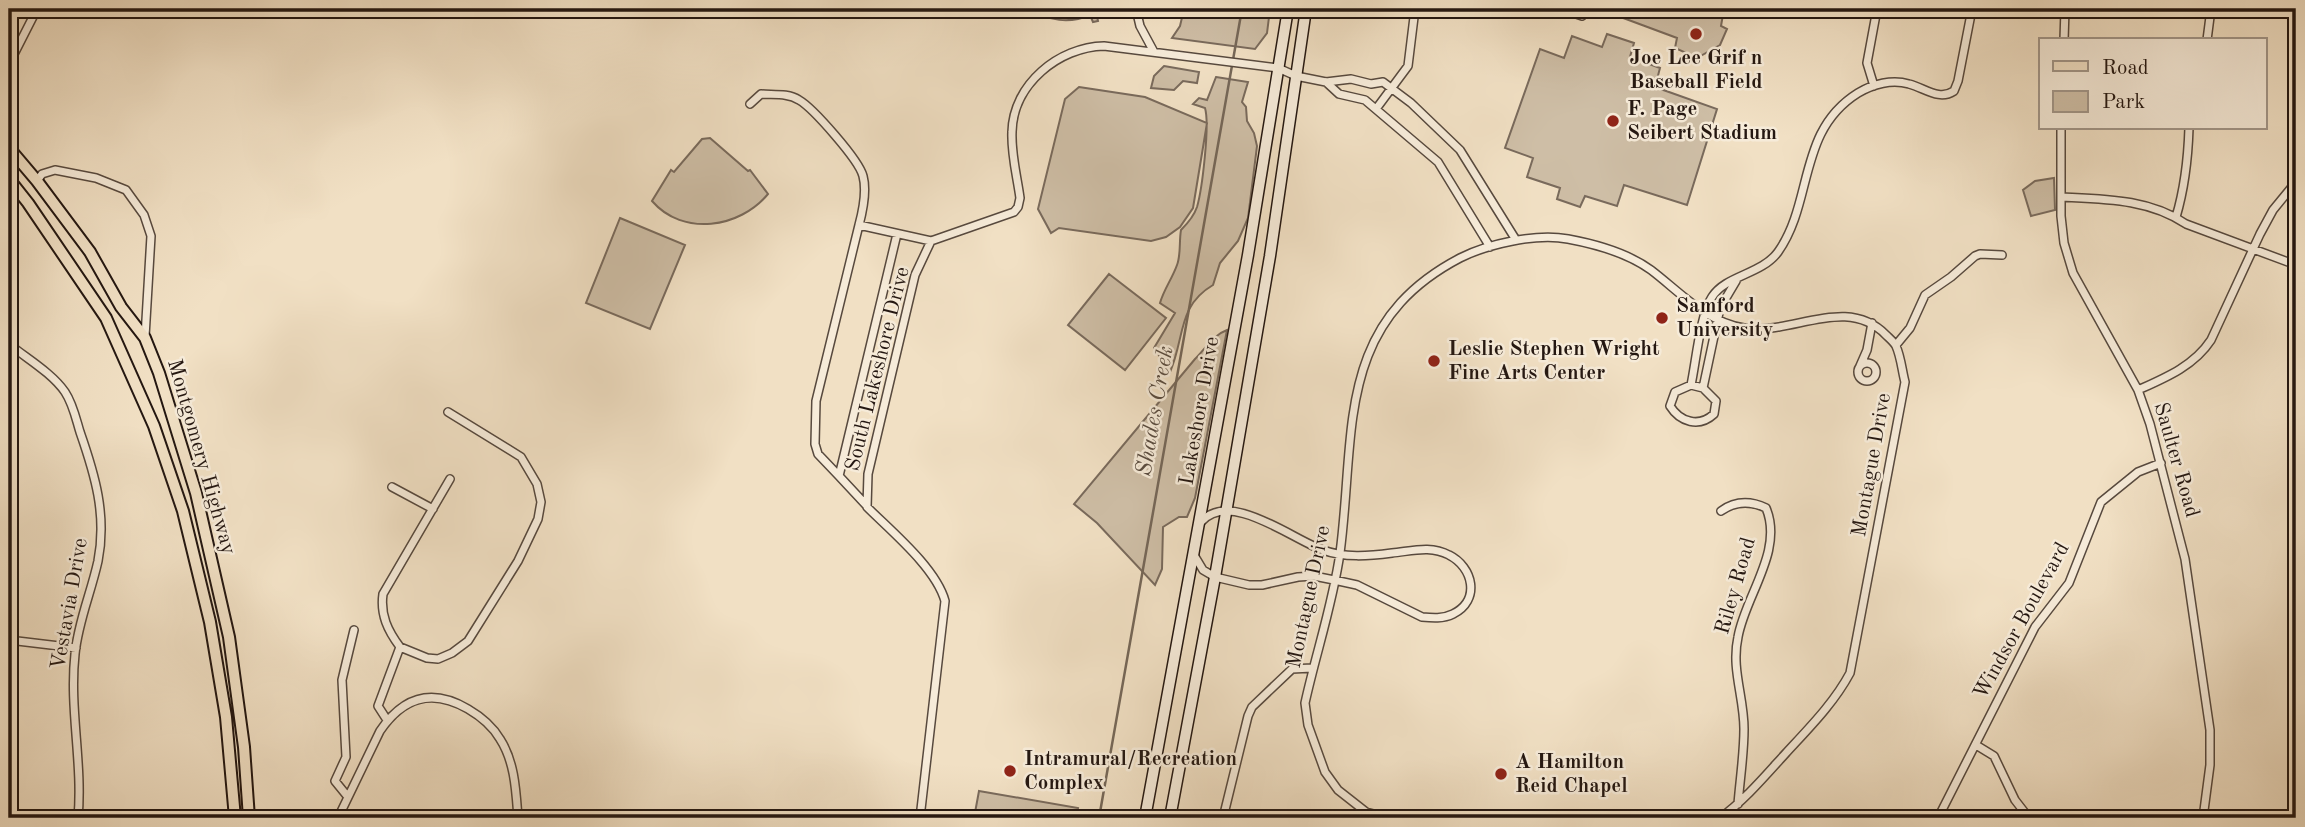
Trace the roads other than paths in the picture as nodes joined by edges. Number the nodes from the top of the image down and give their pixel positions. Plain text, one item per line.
1 (37, 9) edge
2 (1136, 9) edge
3 (1288, 9) edge
4 (1306, 9) edge
5 (1415, 9) edge
6 (1562, 9) edge
7 (1877, 9) edge
8 (1972, 9) edge
9 (2064, 9) edge
10 (2211, 9) edge
11 (1582, 16) dead end
12 (2064, 38) edge
13 (2207, 38) edge
14 (1159, 52) junction
15 (9, 64) edge
16 (1278, 68) junction
17 (1296, 76) junction
18 (1326, 82) junction
19 (1371, 84) junction
20 (1874, 86) junction
21 (1393, 88) junction
22 (1365, 100) junction
23 (750, 104) dead end
24 (1376, 109) junction
25 (2061, 130) edge
26 (2189, 130) edge
27 (9, 148) edge
28 (9, 179) edge
29 (37, 181) junction
30 (2296, 182) edge
31 (2062, 197) junction
32 (2176, 217) junction
33 (859, 225) junction
34 (897, 234) junction
35 (1516, 240) junction
36 (931, 241) junction
37 (1490, 247) junction
38 (2252, 249) junction
39 (2001, 255) dead end
40 (2296, 265) edge
41 (1736, 281) junction
42 (1706, 313) junction
43 (1717, 318) junction
44 (1872, 323) junction
45 (145, 338) junction
46 (9, 344) edge
47 (1896, 345) junction
48 (1867, 349) junction
49 (1874, 365) junction
50 (1860, 366) junction
51 (1691, 385) junction
52 (1703, 388) junction
53 (2138, 390) junction
54 (448, 412) dead end
55 (2161, 463) junction
56 (839, 476) junction
57 (450, 479) dead end
58 (392, 487) dead end
59 (867, 507) junction
60 (433, 509) junction
61 (1721, 511) dead end
62 (1226, 512) junction
63 (1201, 522) junction
64 (1194, 554) junction
65 (1339, 555) junction
66 (1216, 577) junction
67 (1334, 580) junction
68 (354, 630) dead end
69 (9, 640) edge
70 (76, 648) junction
71 (400, 648) junction
72 (1312, 668) junction
73 (387, 720) junction
74 (1976, 745) junction
75 (348, 797) junction
76 (1738, 805) junction
77 (78, 818) edge
78 (235, 818) edge
79 (249, 818) edge
80 (338, 818) edge
81 (518, 818) edge
82 (920, 818) edge
83 (1145, 818) edge
84 (1170, 818) edge
85 (1223, 818) edge
86 (1389, 818) edge
87 (1720, 818) edge
88 (1938, 818) edge
89 (2029, 818) edge
90 (2203, 818) edge

1 - 15 street
2 - 14 street
3 - 16 main road, Lakeshore Drive
4 - 17 main road, Lakeshore Drive
5 - 21 street
6 - 11 street
7 - 20 street
8 - 20 street
9 - 12 street
10 - 13 street
14 - 16 street
14 - 36 street
16 - 17 street
16 - 63 main road, Lakeshore Drive
17 - 18 street
17 - 62 main road, Lakeshore Drive
18 - 19 street
18 - 22 street
19 - 21 street
19 - 22 street
20 - 41 street
21 - 24 street
21 - 35 street
22 - 24 street
23 - 33 street
24 - 37 street
25 - 31 street, Saulter Road
26 - 32 street
27 - 29 main road, Montgomery Highway
28 - 78 main road, Montgomery Highway
29 - 45 main road, Montgomery Highway
29 - 45 street
30 - 38 street
31 - 32 street
31 - 53 street, Saulter Road
32 - 38 street
33 - 34 street, South Lakeshore Drive
33 - 56 street, South Lakeshore Drive
34 - 36 street, South Lakeshore Drive
34 - 56 street, South Lakeshore Drive
35 - 37 street, Montague Drive
35 - 42 street, Montague Drive
36 - 59 street, South Lakeshore Drive
37 - 65 street, Montague Drive
38 - 40 street
38 - 53 street
39 - 47 street
41 - 42 street
41 - 43 street
42 - 43 street, Montague Drive
42 - 51 street
43 - 44 street, Montague Drive
43 - 52 street
44 - 47 street
44 - 48 street
45 - 79 main road, Montgomery Highway
46 - 70 street, Vestavia Drive
47 - 76 street, Montague Drive
48 - 49 street
48 - 50 street
49 - 50 street
49 - 50 street
51 - 52 street
51 - 52 street
53 - 55 street, Saulter Road
54 - 71 street
55 - 74 street, Windsor Boulevard
55 - 90 street, Saulter Road
56 - 59 street, South Lakeshore Drive
57 - 60 street
58 - 60 street
59 - 82 street, South Lakeshore Drive
60 - 71 street
61 - 76 street, Riley Road
62 - 63 street
62 - 65 street
62 - 66 main road, Lakeshore Drive
63 - 64 main road, Lakeshore Drive
64 - 66 street
64 - 83 main road, Lakeshore Drive
65 - 67 street, Montague Drive
65 - 67 street
66 - 67 street
66 - 84 main road, Lakeshore Drive
67 - 72 street, Montague Drive
68 - 75 street
69 - 70 street
70 - 77 street, Vestavia Drive
71 - 73 street
72 - 85 street
72 - 86 street, Montague Drive
73 - 75 street
73 - 81 street
74 - 88 street, Windsor Boulevard
74 - 89 street
75 - 80 street
76 - 87 street, Montague Drive

